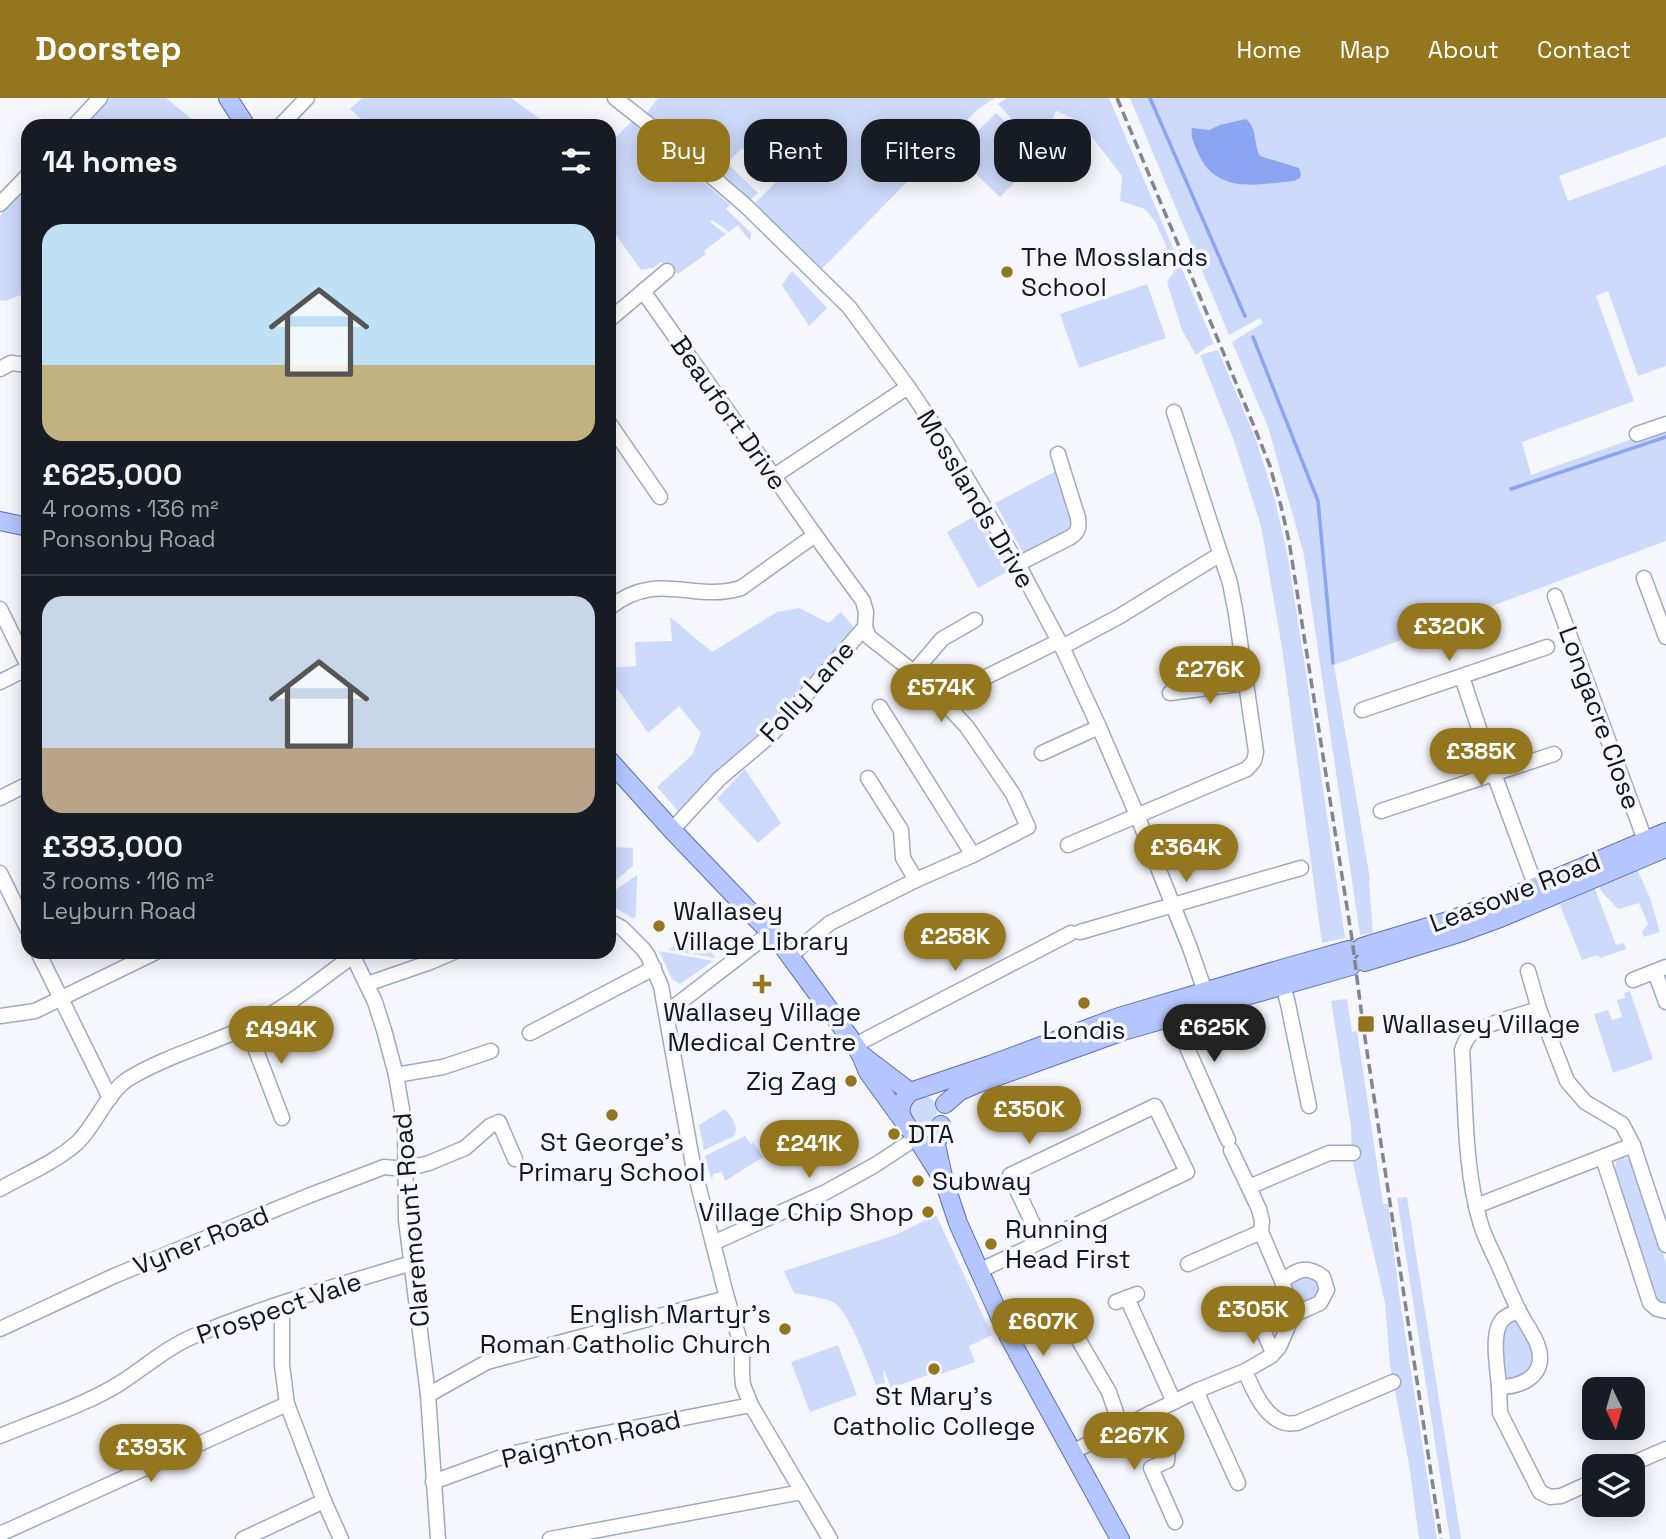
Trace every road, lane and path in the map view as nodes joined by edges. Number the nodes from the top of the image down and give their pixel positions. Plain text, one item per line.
1 (100, 98) edge
2 (228, 98) edge
3 (307, 98) edge
4 (615, 98) edge
5 (80, 119) edge
6 (242, 119) edge
7 (287, 119) edge
8 (21, 182) edge
9 (0, 204) edge
10 (667, 271) dead end
11 (643, 291) junction
12 (616, 314) edge
13 (21, 364) edge
14 (0, 369) edge
15 (908, 387) junction
16 (1174, 412) dead end
17 (1666, 424) edge
18 (616, 433) edge
19 (1637, 434) dead end
20 (1058, 454) dead end
21 (774, 476) junction
22 (660, 497) dead end
23 (0, 521) edge
24 (21, 526) edge
25 (815, 535) junction
26 (1219, 555) junction
27 (1018, 564) junction
28 (1644, 579) dead end
29 (1555, 596) dead end
30 (616, 603) edge
31 (0, 609) edge
32 (975, 621) dead end
33 (864, 626) junction
34 (1666, 637) edge
35 (1061, 644) junction
36 (1547, 647) dead end
37 (21, 652) edge
38 (21, 670) edge
39 (914, 672) junction
40 (1462, 677) junction
41 (982, 679) dead end
42 (0, 681) edge
43 (1246, 683) junction
44 (1170, 693) dead end
45 (880, 707) dead end
46 (1362, 710) dead end
47 (1099, 727) junction
48 (1042, 753) dead end
49 (1553, 754) dead end
50 (616, 768) edge
51 (1494, 774) junction
52 (868, 778) dead end
53 (21, 788) edge
54 (0, 798) edge
55 (1381, 811) dead end
56 (1137, 815) junction
57 (672, 831) junction
58 (1666, 832) edge
59 (1645, 841) junction
60 (1068, 845) dead end
61 (1666, 848) edge
62 (973, 855) junction
63 (1301, 868) dead end
64 (0, 873) edge
65 (916, 880) junction
66 (1536, 887) junction
67 (21, 901) edge
68 (1173, 906) junction
69 (616, 925) edge
70 (771, 932) junction
71 (791, 956) junction
72 (1357, 956) junction
73 (41, 959) edge
74 (142, 959) edge
75 (346, 959) edge
76 (354, 959) edge
77 (437, 959) edge
78 (654, 968) junction
79 (1660, 970) edge
80 (1528, 971) dead end
81 (1281, 977) junction
82 (1633, 980) dead end
83 (367, 984) junction
84 (61, 999) junction
85 (1208, 999) junction
86 (1666, 1002) edge
87 (1539, 1009) junction
88 (1170, 1010) junction
89 (666, 1013) junction
90 (0, 1016) edge
91 (247, 1027) junction
92 (530, 1033) dead end
93 (858, 1050) junction
94 (491, 1051) dead end
95 (396, 1075) junction
96 (917, 1090) junction
97 (110, 1098) junction
98 (945, 1104) junction
99 (1309, 1106) dead end
100 (282, 1118) dead end
101 (902, 1119) junction
102 (941, 1125) junction
103 (917, 1140) junction
104 (1633, 1145) junction
105 (1353, 1153) dead end
106 (1603, 1158) junction
107 (515, 1159) dead end
108 (407, 1169) junction
109 (944, 1181) junction
110 (1249, 1187) junction
111 (0, 1189) edge
112 (1476, 1206) junction
113 (1661, 1207) edge
114 (1261, 1232) junction
115 (1041, 1241) junction
116 (713, 1243) junction
117 (1666, 1245) edge
118 (412, 1263) junction
119 (1188, 1264) dead end
120 (979, 1271) junction
121 (1282, 1281) junction
122 (727, 1298) junction
123 (1127, 1298) dead end
124 (280, 1305) junction
125 (1252, 1305) dead end
126 (1519, 1310) junction
127 (1666, 1311) edge
128 (1293, 1315) junction
129 (0, 1329) edge
130 (1074, 1332) dead end
131 (1273, 1353) junction
132 (1245, 1371) junction
133 (1393, 1382) dead end
134 (1499, 1387) junction
135 (1196, 1391) junction
136 (429, 1395) junction
137 (1174, 1402) junction
138 (286, 1404) junction
139 (751, 1405) junction
140 (1150, 1413) junction
141 (1121, 1427) junction
142 (0, 1436) edge
143 (1666, 1449) edge
144 (1072, 1452) junction
145 (1645, 1458) edge
146 (433, 1482) junction
147 (1238, 1483) dead end
148 (1582, 1486) edge
149 (802, 1492) junction
150 (324, 1502) junction
151 (1175, 1522) dead end
152 (11, 1533) edge
153 (243, 1539) edge
154 (341, 1539) edge
155 (438, 1539) edge
156 (550, 1539) edge
157 (830, 1539) edge
158 (1120, 1539) edge

1 - 5 street
2 - 6 main road
3 - 7 street
4 - 15 street, Mosslands Drive
8 - 9 street
10 - 11 street
11 - 12 street
11 - 21 street, Beaufort Drive
13 - 14 street
15 - 21 street
15 - 27 street, Mosslands Drive
16 - 26 street
17 - 19 street
18 - 22 street
20 - 27 street
21 - 25 street, Beaufort Drive
23 - 24 main road
25 - 30 street
25 - 33 street, Folly Lane
26 - 35 street
26 - 43 street
27 - 35 street, Mosslands Drive
28 - 34 street
29 - 59 street, Longacre Close
31 - 37 street
32 - 39 street
33 - 39 street
33 - 57 street, Folly Lane
35 - 41 street
35 - 47 street, Mosslands Drive
36 - 40 street
38 - 42 street
39 - 62 street
40 - 46 street
40 - 51 street
43 - 44 street
43 - 56 street
45 - 62 street
47 - 48 street
47 - 56 street, Mosslands Drive
49 - 51 street
50 - 57 main road
51 - 55 street
51 - 66 street
52 - 65 street
53 - 54 street
56 - 60 street
56 - 68 street, Mosslands Drive
57 - 70 main road
58 - 59 main road, Leasowe Road
59 - 66 main road, Leasowe Road
61 - 72 main road, Leasowe Road
62 - 65 street
63 - 68 street
64 - 67 street
65 - 71 street
66 - 72 main road, Leasowe Road
68 - 85 street, Mosslands Drive
68 - 93 street
69 - 78 street
70 - 71 main road
70 - 89 street
71 - 93 main road
72 - 81 main road, Leasowe Road
73 - 84 street
74 - 84 street
75 - 91 street
76 - 83 street, Claremount Road
77 - 83 street
78 - 89 street
78 - 92 street
79 - 82 street
79 - 86 street
80 - 87 street
81 - 85 main road, Leasowe Road
81 - 99 street
83 - 95 street, Claremount Road
84 - 90 street
84 - 97 street
85 - 88 main road, Leasowe Road
87 - 104 street
87 - 112 street
88 - 96 main road, Leasowe Road
88 - 98 main road, Leasowe Road
88 - 110 street
89 - 116 street
91 - 97 street
91 - 100 street
93 - 96 main road
93 - 101 main road
94 - 95 street
95 - 108 street, Claremount Road
96 - 98 main road
96 - 101 main road
97 - 111 street
98 - 102 main road
101 - 103 main road
102 - 103 main road
102 - 109 main road
103 - 109 main road
103 - 116 street
104 - 106 street
104 - 113 street
105 - 110 street
106 - 112 street
106 - 127 street
107 - 108 street, Vyner Road
108 - 118 street, Claremount Road
108 - 129 street, Vyner Road
109 - 120 main road
110 - 114 street
112 - 126 street
113 - 117 street
114 - 119 street
114 - 121 street
115 - 115 street
115 - 120 street
116 - 122 street
118 - 124 street, Prospect Vale
118 - 136 street, Claremount Road
120 - 144 main road
121 - 128 street
121 - 128 street
122 - 136 street
122 - 139 street
123 - 137 street
124 - 138 street
124 - 142 street, Prospect Vale
125 - 131 street
126 - 134 street
126 - 134 street
128 - 131 street
130 - 141 street
131 - 132 street
132 - 133 street
132 - 135 street
134 - 148 street
135 - 137 street
135 - 147 street
136 - 146 street, Claremount Road
137 - 140 street
138 - 150 street
138 - 152 street
139 - 146 street, Paignton Road
139 - 149 street
140 - 141 street
140 - 151 street
141 - 144 street
143 - 145 street
144 - 158 main road
146 - 155 street, Claremount Road
149 - 156 street
149 - 157 street
150 - 153 street
150 - 154 street

